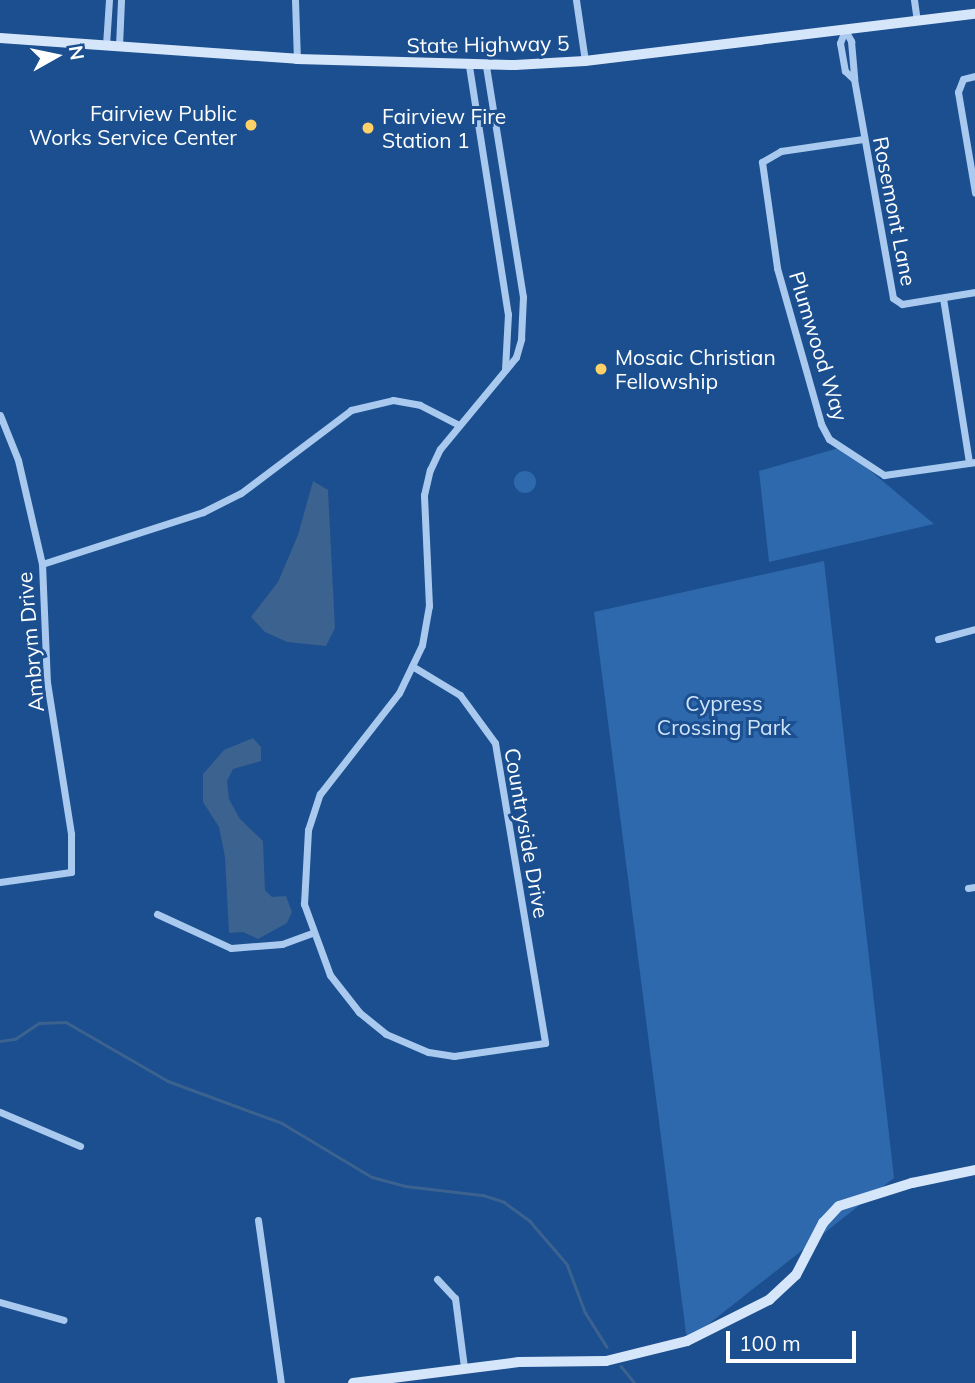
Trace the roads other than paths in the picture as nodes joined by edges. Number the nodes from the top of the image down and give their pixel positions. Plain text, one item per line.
1 (109, 0) edge
2 (121, 0) edge
3 (295, 0) edge
4 (576, 0) edge
5 (914, 0) edge
6 (975, 14) edge
7 (917, 20) junction
8 (845, 30) junction
9 (0, 38) edge
10 (106, 45) junction
11 (119, 46) junction
12 (297, 59) junction
13 (585, 61) junction
14 (469, 66) junction
15 (486, 66) junction
16 (975, 76) edge
17 (975, 136) edge
18 (966, 138) junction
19 (863, 139) junction
20 (975, 193) edge
21 (975, 292) edge
22 (943, 298) junction
23 (506, 371) junction
24 (0, 415) edge
25 (459, 425) junction
26 (972, 462) edge
27 (42, 564) junction
28 (975, 629) edge
29 (938, 639) dead end
30 (412, 666) junction
31 (0, 882) edge
32 (156, 914) dead end
33 (312, 933) junction
34 (0, 1112) edge
35 (80, 1146) dead end
36 (975, 1170) edge
37 (258, 1220) dead end
38 (437, 1279) dead end
39 (0, 1302) edge
40 (64, 1320) dead end
41 (464, 1367) junction
42 (281, 1383) edge
43 (353, 1383) edge

1 - 10 street
2 - 11 street
3 - 12 street
4 - 13 street
5 - 7 street
6 - 7 main road, State Highway 5
7 - 8 main road, State Highway 5
8 - 13 main road, State Highway 5
8 - 19 street, Rosemont Lane
9 - 10 main road, State Highway 5
10 - 11 main road, State Highway 5
11 - 12 main road, State Highway 5
12 - 14 main road, State Highway 5
13 - 15 main road, State Highway 5
14 - 15 main road, State Highway 5
14 - 23 street
15 - 23 street
16 - 18 street
17 - 18 street
18 - 20 street
19 - 22 street, Rosemont Lane
19 - 26 street, Plumwood Way
21 - 22 street, Rosemont Lane
22 - 26 street
23 - 25 street
24 - 27 street, Ambrym Drive
25 - 27 street
25 - 30 street
27 - 31 street, Ambrym Drive
28 - 29 street
30 - 33 street
30 - 33 street, Countryside Drive
32 - 33 street
34 - 35 street
36 - 41 main road
37 - 42 street
38 - 41 street
39 - 40 street
41 - 43 main road

